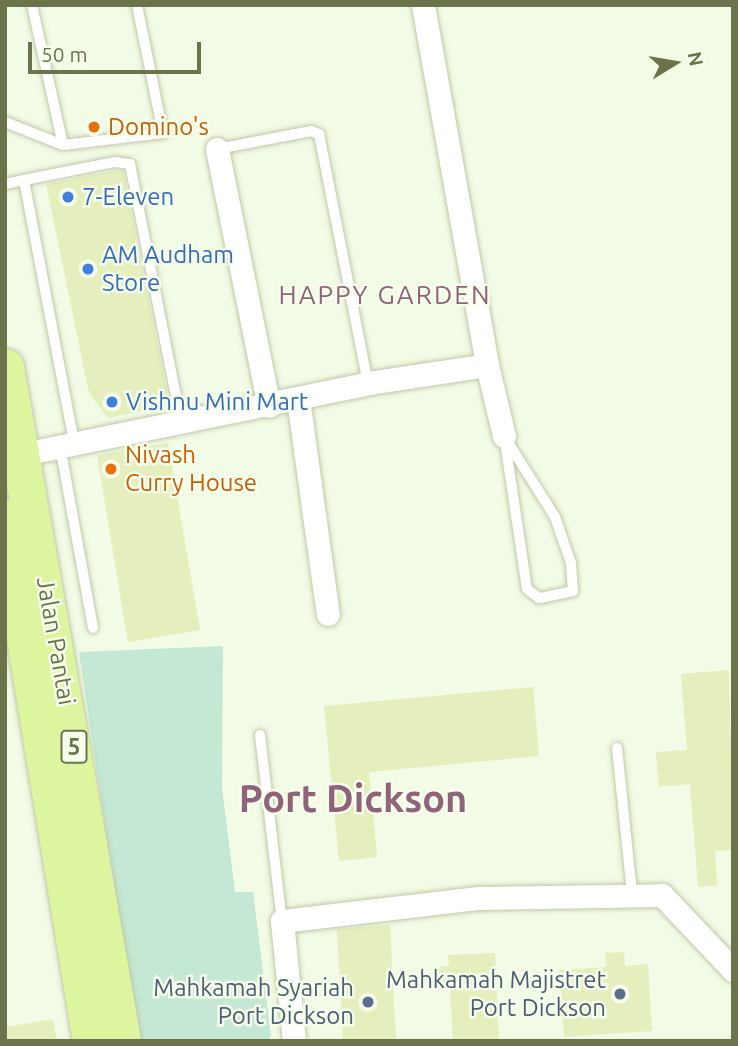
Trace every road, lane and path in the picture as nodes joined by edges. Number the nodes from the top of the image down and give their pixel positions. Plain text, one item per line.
1 (32, 5) edge
2 (137, 5) edge
3 (423, 5) edge
4 (5, 122) edge
5 (63, 145) junction
6 (218, 149) joint
7 (24, 180) junction
8 (5, 184) edge
9 (487, 365) junction
10 (5, 367) edge
11 (369, 383) junction
12 (298, 400) junction
13 (269, 406) junction
14 (181, 421) junction
15 (504, 436) junction
16 (67, 444) junction
17 (14, 456) edge
18 (5, 517) edge
19 (328, 614) dead end
20 (93, 628) dead end
21 (260, 735) dead end
22 (617, 748) dead end
23 (632, 894) junction
24 (282, 921) junction
25 (733, 970) edge
26 (91, 1041) edge
27 (122, 1041) edge
28 (294, 1041) edge

1 - 5 lane
2 - 5 lane
3 - 9 street
4 - 5 lane
6 - 11 lane
6 - 13 street
7 - 8 lane
7 - 14 lane
7 - 16 lane
9 - 11 street
9 - 15 street
10 - 17 highway, Jalan Pantai / 5
11 - 12 street
12 - 13 street
12 - 19 street
13 - 14 street
14 - 16 street
15 - 15 lane
16 - 17 street
16 - 20 lane
17 - 27 highway, Jalan Pantai / 5
18 - 26 highway, Jalan Pantai / 5
21 - 24 lane
22 - 23 lane
23 - 24 street
23 - 25 street
24 - 28 street

